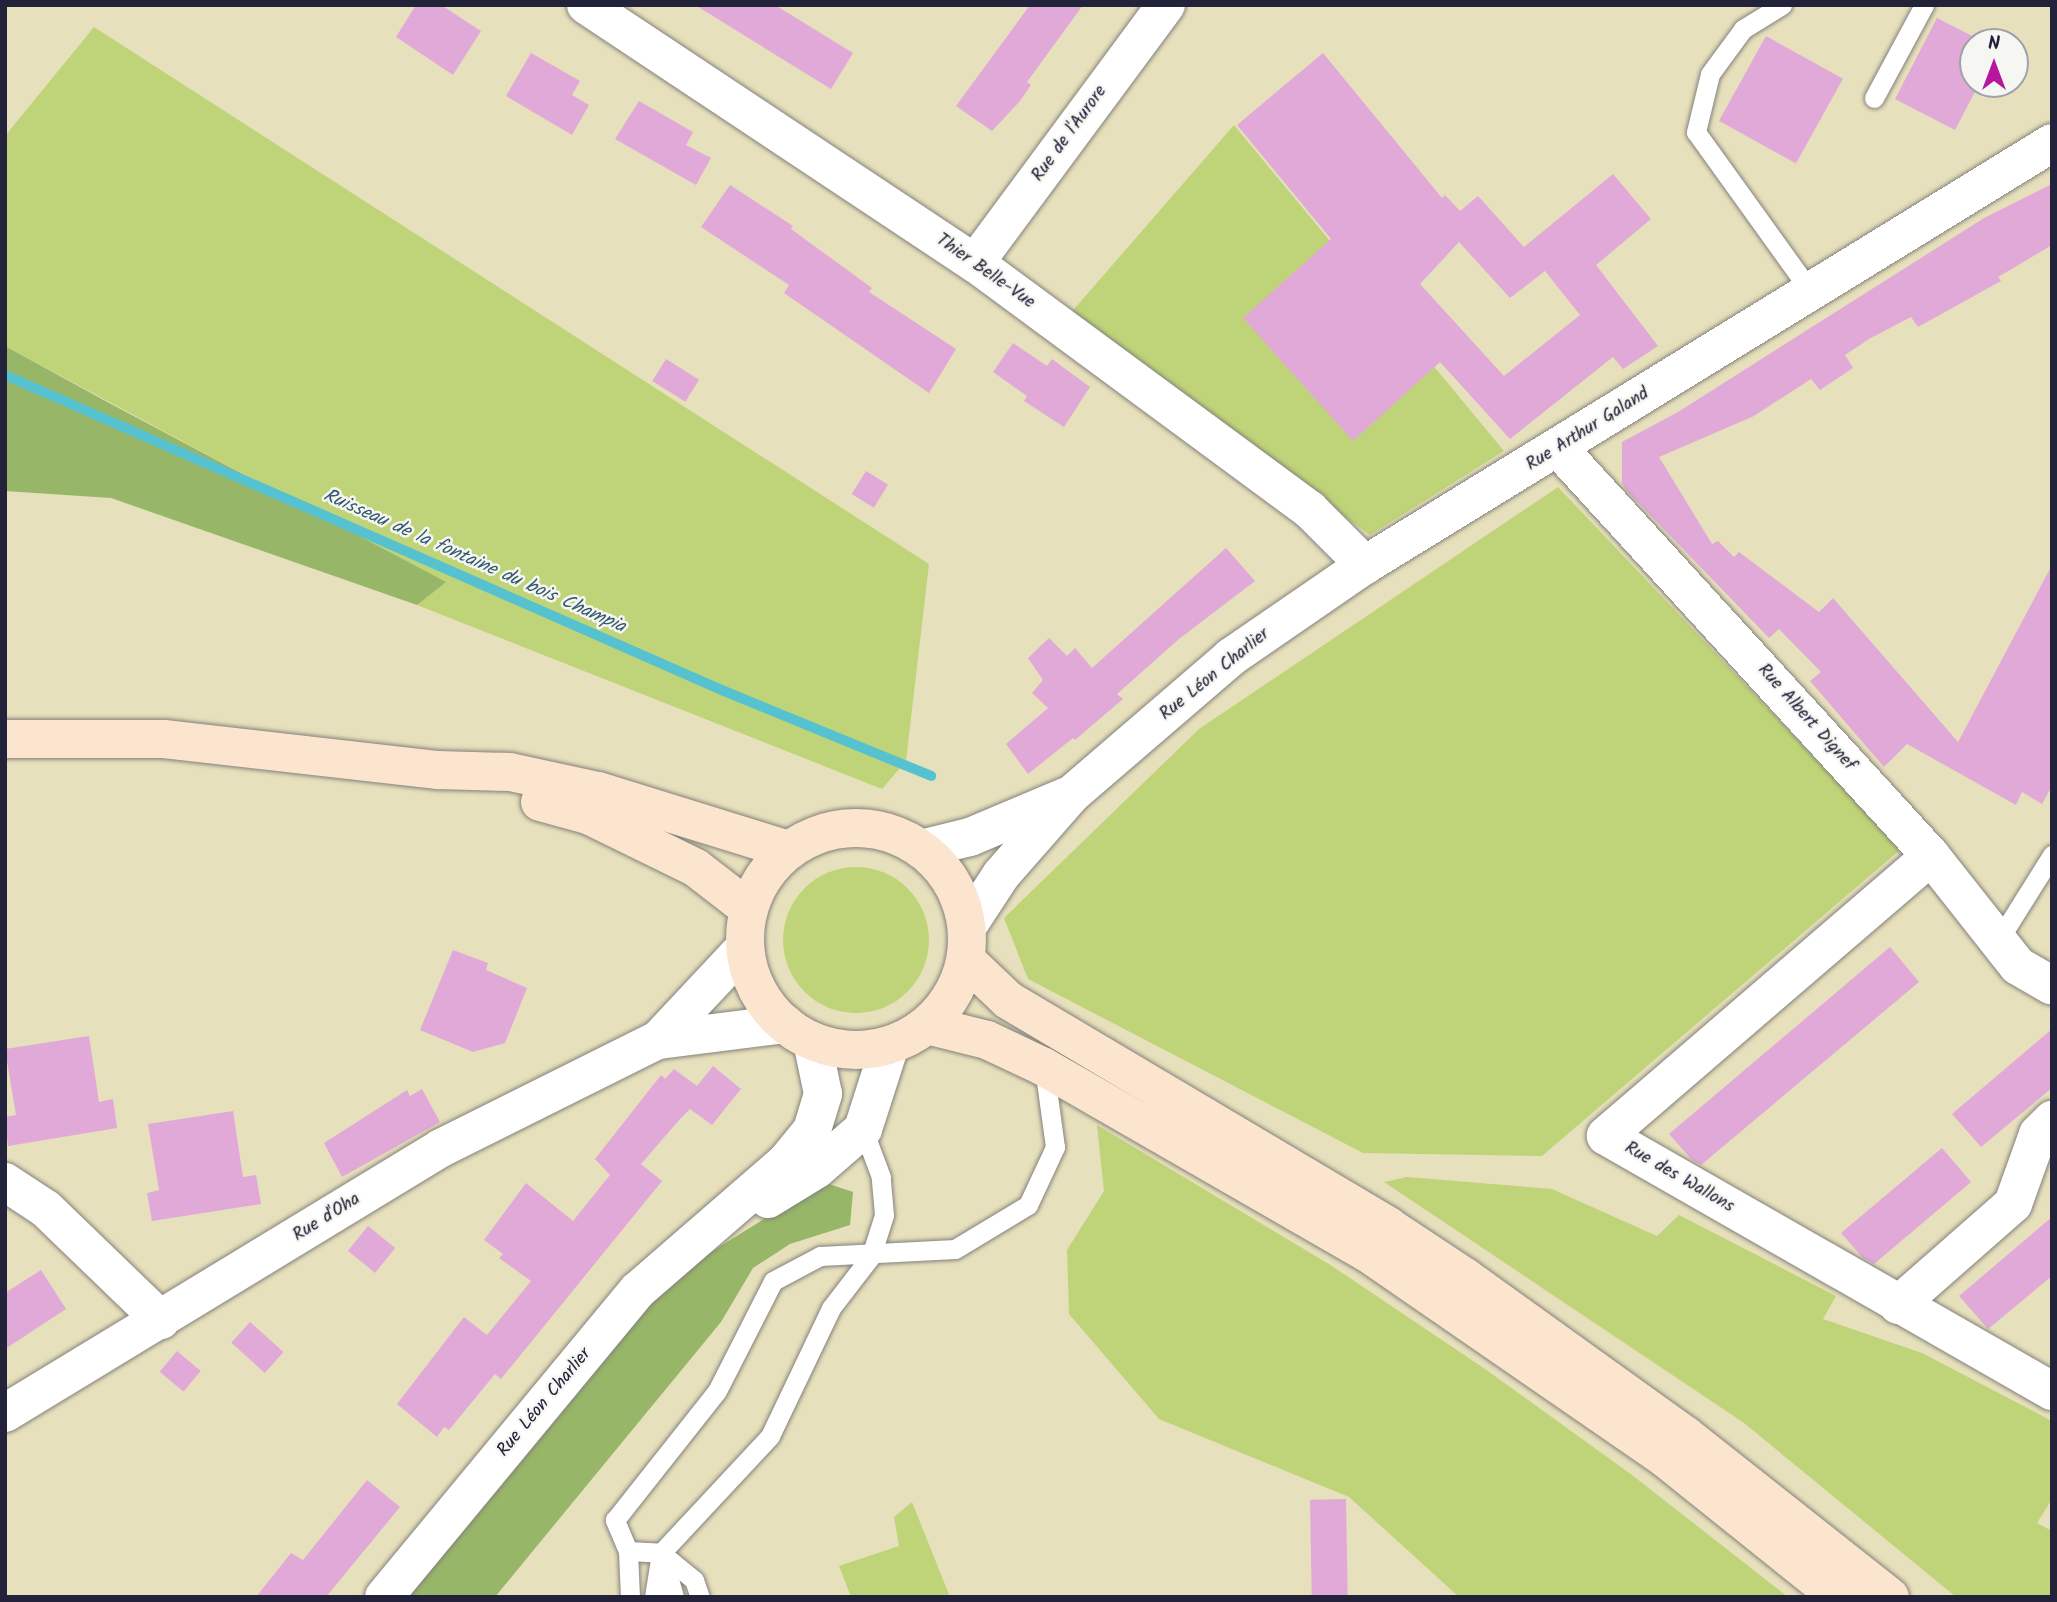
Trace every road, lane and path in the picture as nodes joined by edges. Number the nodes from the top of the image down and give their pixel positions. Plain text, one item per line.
1 (586, 5) edge
2 (1166, 5) edge
3 (1782, 5) edge
4 (1924, 5) edge
5 (1874, 98) dead end
6 (2052, 143) edge
7 (975, 263) junction
8 (1809, 289) junction
9 (1559, 449) junction
10 (1365, 565) junction
11 (5, 739) edge
12 (438, 770) junction
13 (1072, 794) junction
14 (921, 849) junction
15 (789, 850) junction
16 (2052, 855) edge
17 (1931, 856) junction
18 (749, 909) junction
19 (1998, 941) junction
20 (966, 944) junction
21 (745, 947) junction
22 (2052, 986) edge
23 (927, 1025) junction
24 (798, 1033) junction
25 (658, 1040) junction
26 (890, 1045) junction
27 (1044, 1067) junction
28 (2052, 1120) edge
29 (863, 1129) junction
30 (5, 1182) edge
31 (719, 1222) junction
32 (872, 1256) junction
33 (1898, 1305) junction
34 (162, 1320) junction
35 (2052, 1391) edge
36 (5, 1413) edge
37 (628, 1552) junction
38 (662, 1553) junction
39 (384, 1597) edge
40 (630, 1597) edge
41 (654, 1597) edge
42 (674, 1597) edge
43 (700, 1597) edge
44 (1839, 1597) edge
45 (1890, 1597) edge

1 - 7 street, Thier Belle-Vue
2 - 7 street, Rue de l'Aurore
3 - 8 lane
4 - 5 lane
6 - 8 street, Rue Arthur Galand
7 - 10 street, Thier Belle-Vue
8 - 9 street, Rue Arthur Galand
9 - 10 street, Rue Arthur Galand
9 - 17 street, Rue Albert Dignef
10 - 13 street, Rue Léon Charlier
11 - 12 main road
12 - 15 main road
12 - 18 main road
13 - 14 street, Rue Léon Charlier
13 - 20 street, Rue Léon Charlier
14 - 15 main road
14 - 20 main road
15 - 18 main road
16 - 19 lane
17 - 19 street, Rue Albert Dignef
17 - 33 street, Rue des Wallons
18 - 21 main road
19 - 22 street, Rue Albert Dignef
20 - 23 main road
20 - 45 main road
21 - 24 main road
21 - 25 street, Rue d'Oha
23 - 26 main road
23 - 27 main road
24 - 25 street, Rue d'Oha
24 - 26 main road
24 - 31 street, Rue Léon Charlier
25 - 34 street, Rue d'Oha
26 - 29 street
27 - 32 lane
27 - 44 main road
28 - 33 street
29 - 31 street, Rue Léon Charlier
29 - 32 lane
30 - 34 street
31 - 39 street, Rue Léon Charlier
32 - 37 lane
32 - 38 lane
33 - 35 street, Rue des Wallons
34 - 36 street, Rue d'Oha
37 - 38 lane
37 - 40 lane
38 - 41 lane
38 - 42 lane
38 - 43 lane

